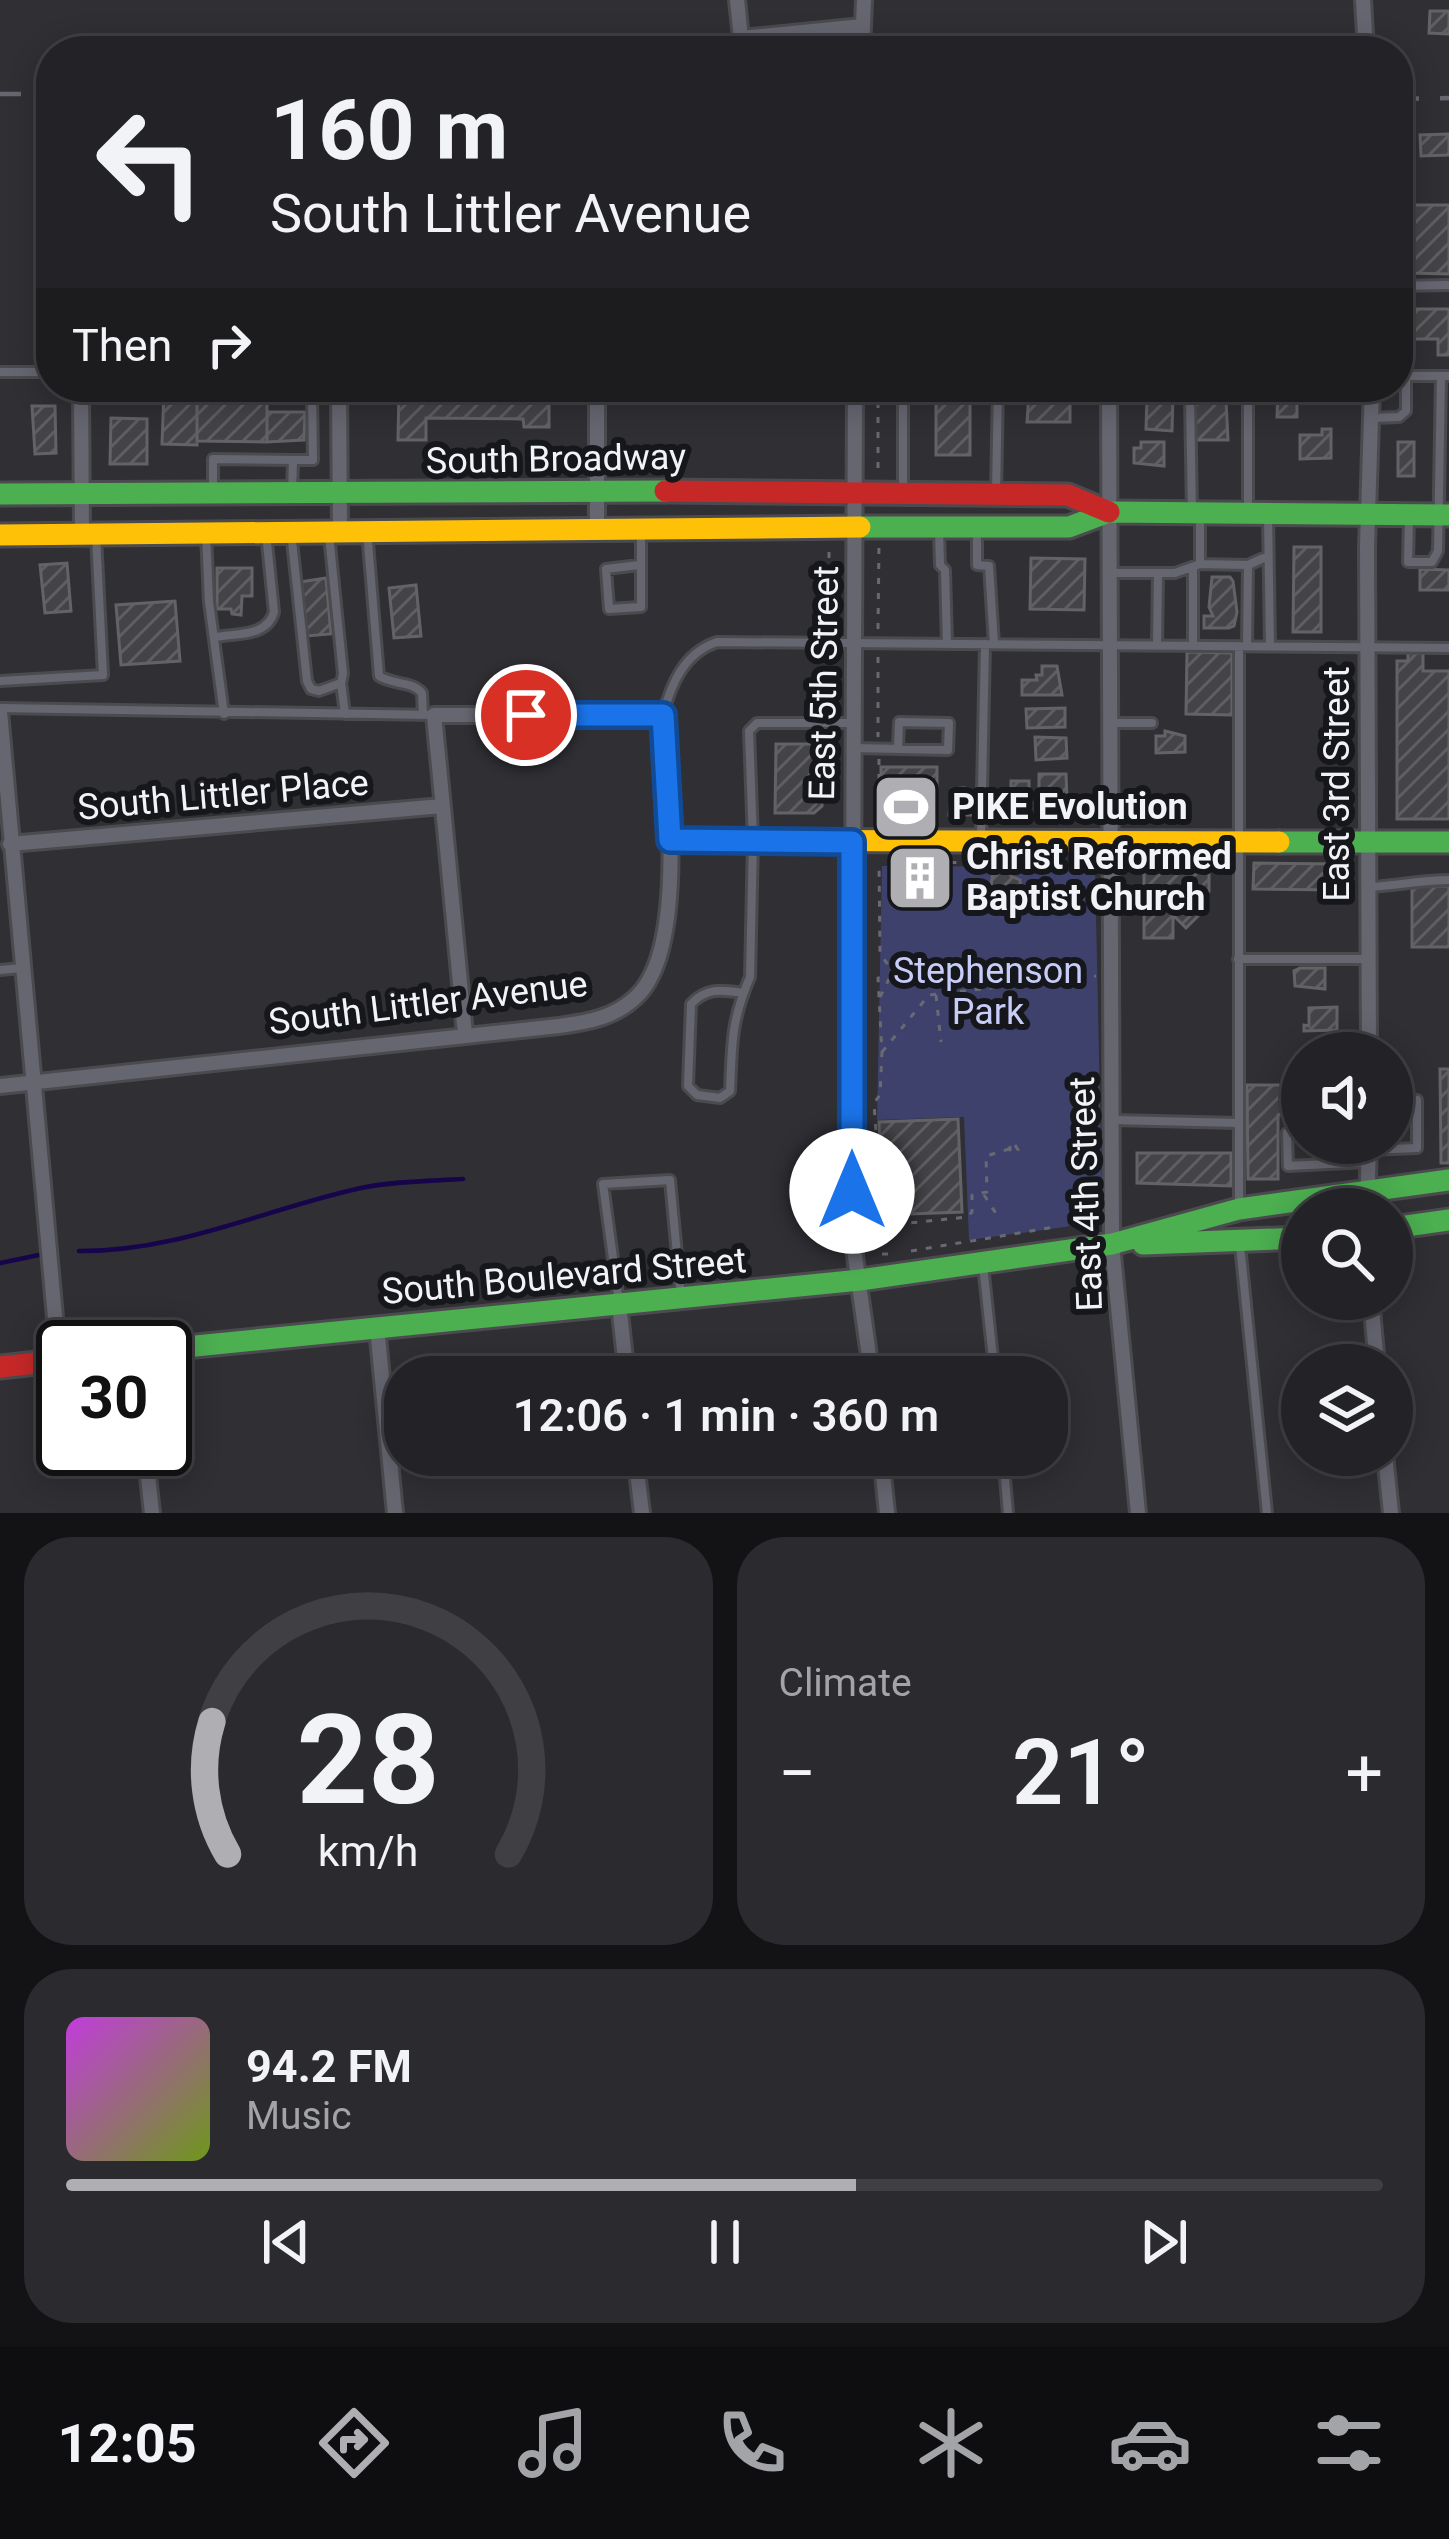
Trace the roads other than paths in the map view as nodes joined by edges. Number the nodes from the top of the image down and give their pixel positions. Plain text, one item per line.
1 (736, 0) edge
2 (864, 0) edge
3 (1363, 0) edge
4 (863, 26) junction
5 (741, 36) edge
6 (761, 36) edge
7 (863, 36) edge
8 (1365, 36) edge
9 (1449, 285) edge
10 (1413, 286) edge
11 (0, 372) edge
12 (36, 372) edge
13 (1413, 376) edge
14 (1445, 376) edge
15 (82, 402) edge
16 (312, 402) edge
17 (339, 402) edge
18 (597, 402) edge
19 (855, 402) edge
20 (903, 402) edge
21 (998, 402) edge
22 (1109, 402) edge
23 (1190, 402) edge
24 (1249, 402) edge
25 (1372, 402) edge
26 (1405, 402) edge
27 (1372, 418) junction
28 (293, 460) junction
29 (597, 490) junction
30 (855, 492) junction
31 (0, 494) edge
32 (904, 494) junction
33 (996, 494) junction
34 (82, 495) junction
35 (213, 495) junction
36 (292, 495) junction
37 (339, 495) junction
38 (1109, 512) junction
39 (1196, 513) junction
40 (1258, 514) junction
41 (1369, 515) junction
42 (1409, 515) junction
43 (1444, 515) edge
44 (597, 527) junction
45 (642, 527) junction
46 (856, 527) junction
47 (939, 528) junction
48 (977, 528) junction
49 (334, 530) junction
50 (367, 530) junction
51 (266, 531) junction
52 (291, 531) junction
53 (206, 532) junction
54 (89, 534) junction
55 (0, 535) edge
56 (1268, 556) junction
57 (639, 565) junction
58 (1248, 565) junction
59 (1197, 566) junction
60 (1110, 573) junction
61 (1159, 573) junction
62 (215, 637) junction
63 (946, 644) junction
64 (989, 644) junction
65 (1112, 644) junction
66 (854, 645) junction
67 (1157, 645) junction
68 (1193, 645) junction
69 (1243, 646) junction
70 (1270, 646) junction
71 (1366, 647) junction
72 (1449, 648) edge
73 (0, 681) edge
74 (340, 683) junction
75 (0, 710) edge
76 (224, 714) junction
77 (345, 715) junction
78 (429, 715) junction
79 (663, 715) junction
80 (853, 723) junction
81 (1112, 723) junction
82 (1151, 723) dead end
83 (853, 748) junction
84 (898, 749) junction
85 (442, 806) junction
86 (670, 840) junction
87 (981, 840) junction
88 (753, 841) junction
89 (1112, 842) junction
90 (1368, 842) junction
91 (1449, 842) edge
92 (10, 844) junction
93 (1237, 844) junction
94 (860, 850) junction
95 (1449, 880) edge
96 (1369, 887) junction
97 (1369, 958) junction
98 (1238, 959) junction
99 (23, 968) junction
100 (0, 970) edge
101 (743, 993) junction
102 (1369, 1032) edge
103 (465, 1034) junction
104 (34, 1081) junction
105 (0, 1086) edge
106 (1413, 1100) edge
107 (1112, 1120) junction
108 (1238, 1123) junction
109 (1413, 1148) edge
110 (1449, 1180) edge
111 (1413, 1189) edge
112 (1281, 1206) edge
113 (1239, 1209) junction
114 (1449, 1220) edge
115 (1413, 1225) edge
116 (1281, 1240) edge
117 (1240, 1243) junction
118 (1112, 1244) junction
119 (982, 1263) junction
120 (860, 1280) junction
121 (681, 1298) junction
122 (620, 1304) junction
123 (57, 1320) edge
124 (377, 1327) junction
125 (192, 1346) edge
126 (625, 1356) edge
127 (869, 1356) edge
128 (993, 1356) edge
129 (36, 1363) edge
130 (0, 1367) edge
131 (148, 1476) edge
132 (637, 1476) edge
133 (882, 1476) edge
134 (1005, 1476) edge
135 (1387, 1476) edge
136 (152, 1513) edge
137 (395, 1513) edge
138 (641, 1513) edge
139 (886, 1513) edge
140 (1008, 1513) edge
141 (1138, 1513) edge
142 (1267, 1513) edge
143 (1391, 1513) edge

1 - 5 street
2 - 4 street
3 - 8 street
4 - 6 street
4 - 7 street
9 - 10 lane
11 - 12 lane
13 - 14 lane
14 - 43 lane
15 - 34 street
16 - 28 lane
17 - 37 street
18 - 29 street
19 - 30 street, East 5th Street
20 - 32 lane
21 - 33 lane
22 - 38 street, East 4th Street
23 - 39 lane
24 - 40 lane
25 - 27 street, East 3rd Street
26 - 27 lane
27 - 41 street, East 3rd Street
28 - 35 lane
28 - 36 lane
29 - 30 main road, South Broadway
29 - 37 main road, South Broadway
29 - 44 street
30 - 32 main road, South Broadway
30 - 46 street, East 5th Street
31 - 34 main road, South Broadway
32 - 33 main road, South Broadway
33 - 38 main road, South Broadway
34 - 35 main road, South Broadway
34 - 54 street
35 - 36 main road, South Broadway
36 - 37 main road, South Broadway
37 - 49 street
38 - 39 main road, South Broadway
38 - 48 main road, South Broadway
38 - 60 street, East 4th Street
39 - 40 main road, South Broadway
39 - 59 lane
40 - 41 main road, South Broadway
40 - 56 lane
41 - 42 main road, South Broadway
41 - 71 street, East 3rd Street
42 - 43 main road, South Broadway
42 - 43 lane
44 - 45 main road, South Broadway
44 - 50 main road, South Broadway
45 - 46 main road, South Broadway
45 - 57 lane
46 - 47 main road, South Broadway
46 - 66 street, East 5th Street
47 - 48 main road, South Broadway
47 - 63 lane
48 - 64 lane
49 - 50 main road, South Broadway
49 - 52 main road, South Broadway
49 - 74 lane
50 - 78 lane
51 - 52 main road, South Broadway
51 - 53 main road, South Broadway
51 - 62 lane
52 - 74 lane
53 - 54 main road, South Broadway
53 - 62 lane
54 - 55 main road, South Broadway
54 - 73 lane
56 - 58 lane
56 - 70 lane
57 - 57 lane
58 - 59 lane
58 - 69 lane
59 - 61 lane
59 - 68 lane
60 - 61 lane
60 - 65 street, East 4th Street
61 - 67 lane
62 - 76 lane
63 - 64 lane
63 - 66 lane
64 - 65 lane
64 - 87 lane
65 - 67 lane
65 - 81 street, East 4th Street
66 - 79 lane
66 - 80 street, East 5th Street
67 - 68 lane
68 - 69 lane
69 - 70 lane
69 - 93 lane
70 - 71 lane
71 - 72 lane
71 - 90 street, East 3rd Street
74 - 77 lane
75 - 76 lane
75 - 92 street
76 - 77 lane
77 - 78 lane
78 - 79 street
78 - 85 street
79 - 86 street, South Littler Avenue
80 - 83 street, East 5th Street
80 - 88 lane
81 - 82 lane
81 - 89 street, East 4th Street
83 - 84 lane
83 - 94 street, East 5th Street
84 - 84 lane
85 - 92 street, South Littler Place
85 - 103 street
86 - 88 main road
86 - 103 street, South Littler Avenue
87 - 89 main road
87 - 94 main road
88 - 94 main road
88 - 101 lane
89 - 93 main road
89 - 107 street, East 4th Street
90 - 91 main road
90 - 93 main road
90 - 96 street, East 3rd Street
92 - 99 street
93 - 98 lane
94 - 120 street, East 5th Street
95 - 96 lane
96 - 97 street, East 3rd Street
97 - 98 lane
97 - 102 street, East 3rd Street
98 - 108 lane
99 - 100 lane
99 - 104 street
101 - 101 lane
103 - 104 street, South Littler Avenue
104 - 105 street, South Littler Avenue
104 - 123 street
106 - 109 lane
107 - 108 lane
107 - 118 street, East 4th Street
108 - 113 lane
110 - 111 main road, South Boulevard Street
112 - 113 main road, South Boulevard Street
113 - 118 main road, South Boulevard Street
114 - 115 main road
116 - 117 main road, South Boulevard Street
117 - 118 main road, South Boulevard Street
117 - 142 lane
118 - 119 main road, South Boulevard Street
118 - 141 street, East 4th Street
119 - 120 main road, South Boulevard Street
119 - 128 lane
120 - 121 main road, South Boulevard Street
120 - 127 street, East 5th Street
121 - 122 main road, South Boulevard Street
121 - 122 lane
122 - 124 main road, South Boulevard Street
122 - 126 street
124 - 125 main road, South Boulevard Street
124 - 137 street
129 - 130 main road
131 - 136 street
132 - 138 street
133 - 139 street
134 - 140 lane
135 - 143 street

